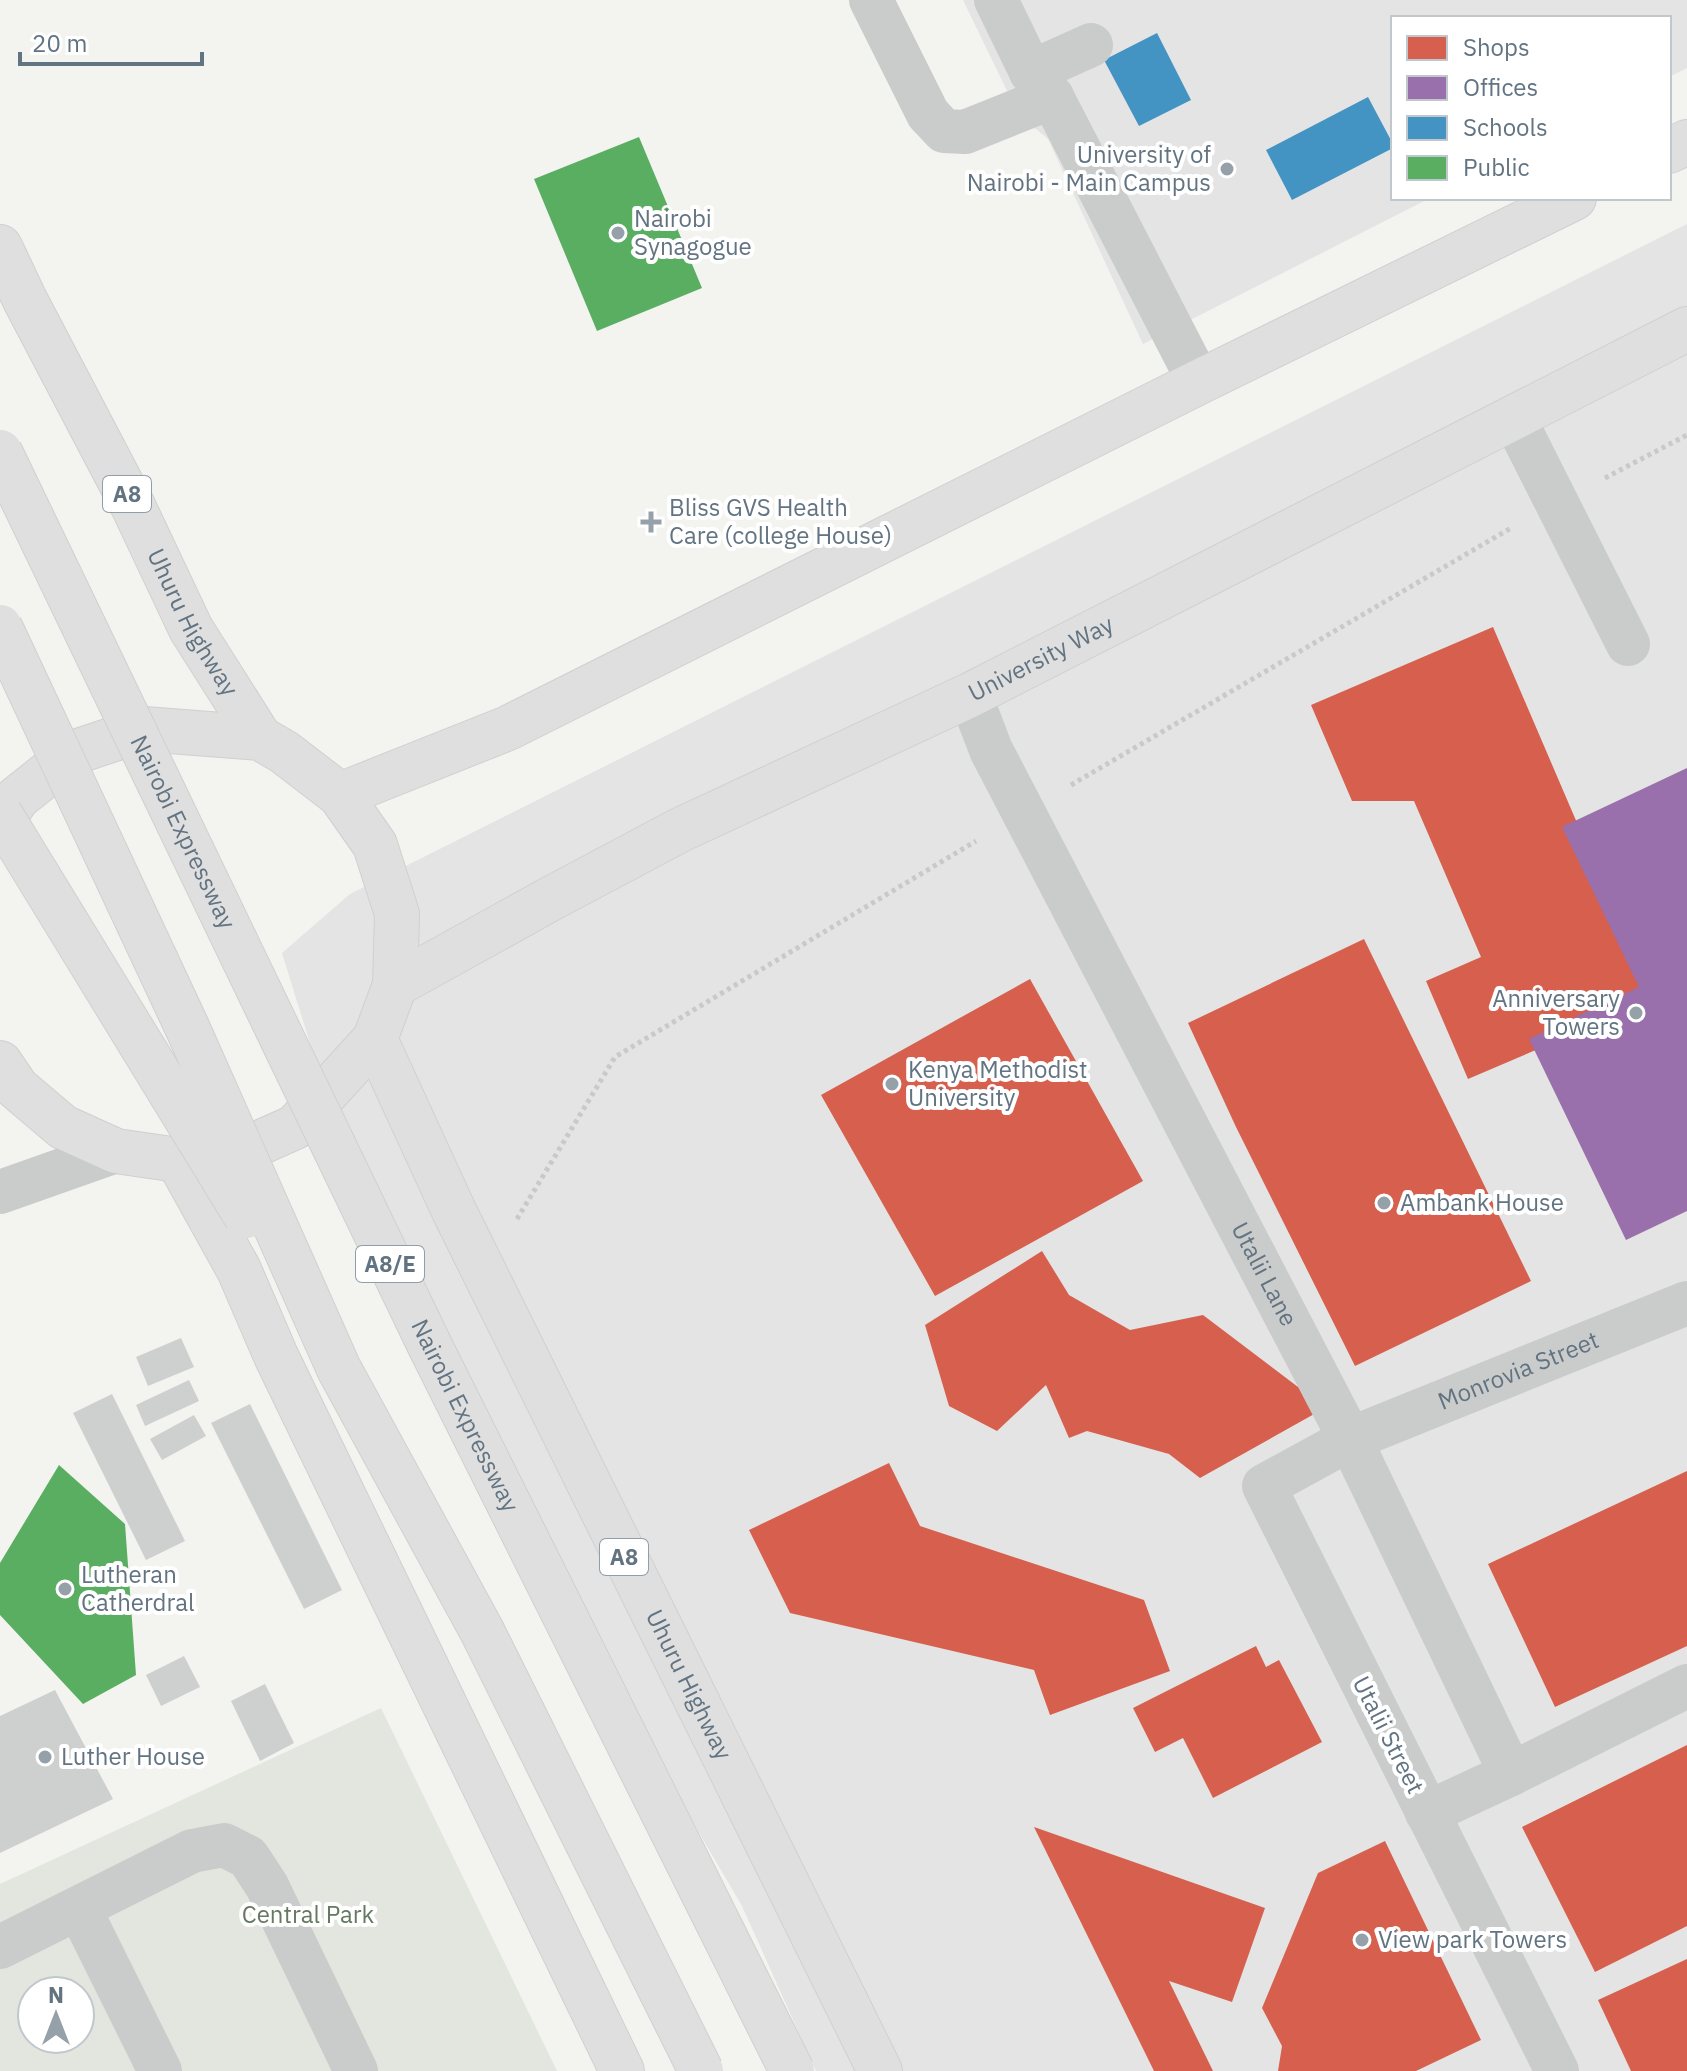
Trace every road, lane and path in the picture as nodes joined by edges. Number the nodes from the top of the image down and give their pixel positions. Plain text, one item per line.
1 (871, 0) edge
2 (996, 0) edge
3 (1091, 45) dead end
4 (1041, 84) junction
5 (1570, 200) edge
6 (0, 247) edge
7 (1687, 329) edge
8 (1199, 382) junction
9 (1514, 418) junction
10 (1687, 435) edge
11 (0, 452) edge
12 (1557, 504) junction
13 (0, 627) edge
14 (1628, 644) dead end
15 (970, 695) junction
16 (260, 738) junction
17 (340, 795) junction
18 (1023, 812) junction
19 (0, 814) edge
20 (0, 825) edge
21 (395, 985) junction
22 (375, 1039) junction
23 (0, 1063) edge
24 (116, 1151) junction
25 (178, 1160) junction
26 (0, 1192) edge
27 (517, 1220) dead end
28 (1687, 1303) edge
29 (339, 1369) junction
30 (1350, 1439) junction
31 (1687, 1686) edge
32 (1511, 1774) junction
33 (1427, 1813) junction
34 (79, 1908) junction
35 (0, 1947) edge
36 (347, 2068) edge
37 (160, 2071) edge
38 (622, 2071) edge
39 (701, 2071) edge
40 (792, 2071) edge
41 (880, 2071) edge
42 (1557, 2071) edge

1 - 4 street
2 - 4 street
3 - 4 street
4 - 8 street
5 - 8 highway
6 - 16 highway, Uhuru Highway / A8
7 - 9 highway, University Way
8 - 17 highway
9 - 12 street
9 - 15 highway, University Way
10 - 12 path
11 - 40 highway, Nairobi Expressway / A8/E, bridge
12 - 14 street
12 - 18 path
13 - 29 highway, bridge
15 - 18 street, Utalii Lane
15 - 21 highway, University Way
16 - 17 highway
16 - 20 highway
17 - 21 highway
18 - 27 path
18 - 30 street, Utalii Lane
19 - 29 highway, bridge
21 - 22 highway
22 - 25 highway
22 - 41 highway, Uhuru Highway / A8
23 - 24 highway
24 - 25 highway
24 - 26 street
25 - 38 highway
28 - 30 street, Monrovia Street
29 - 39 highway, bridge
30 - 32 street, Utalii Lane
30 - 33 street, Utalii Street
31 - 32 street
32 - 33 street
33 - 42 street, Utalii Street
34 - 35 street
34 - 36 street
34 - 37 street

